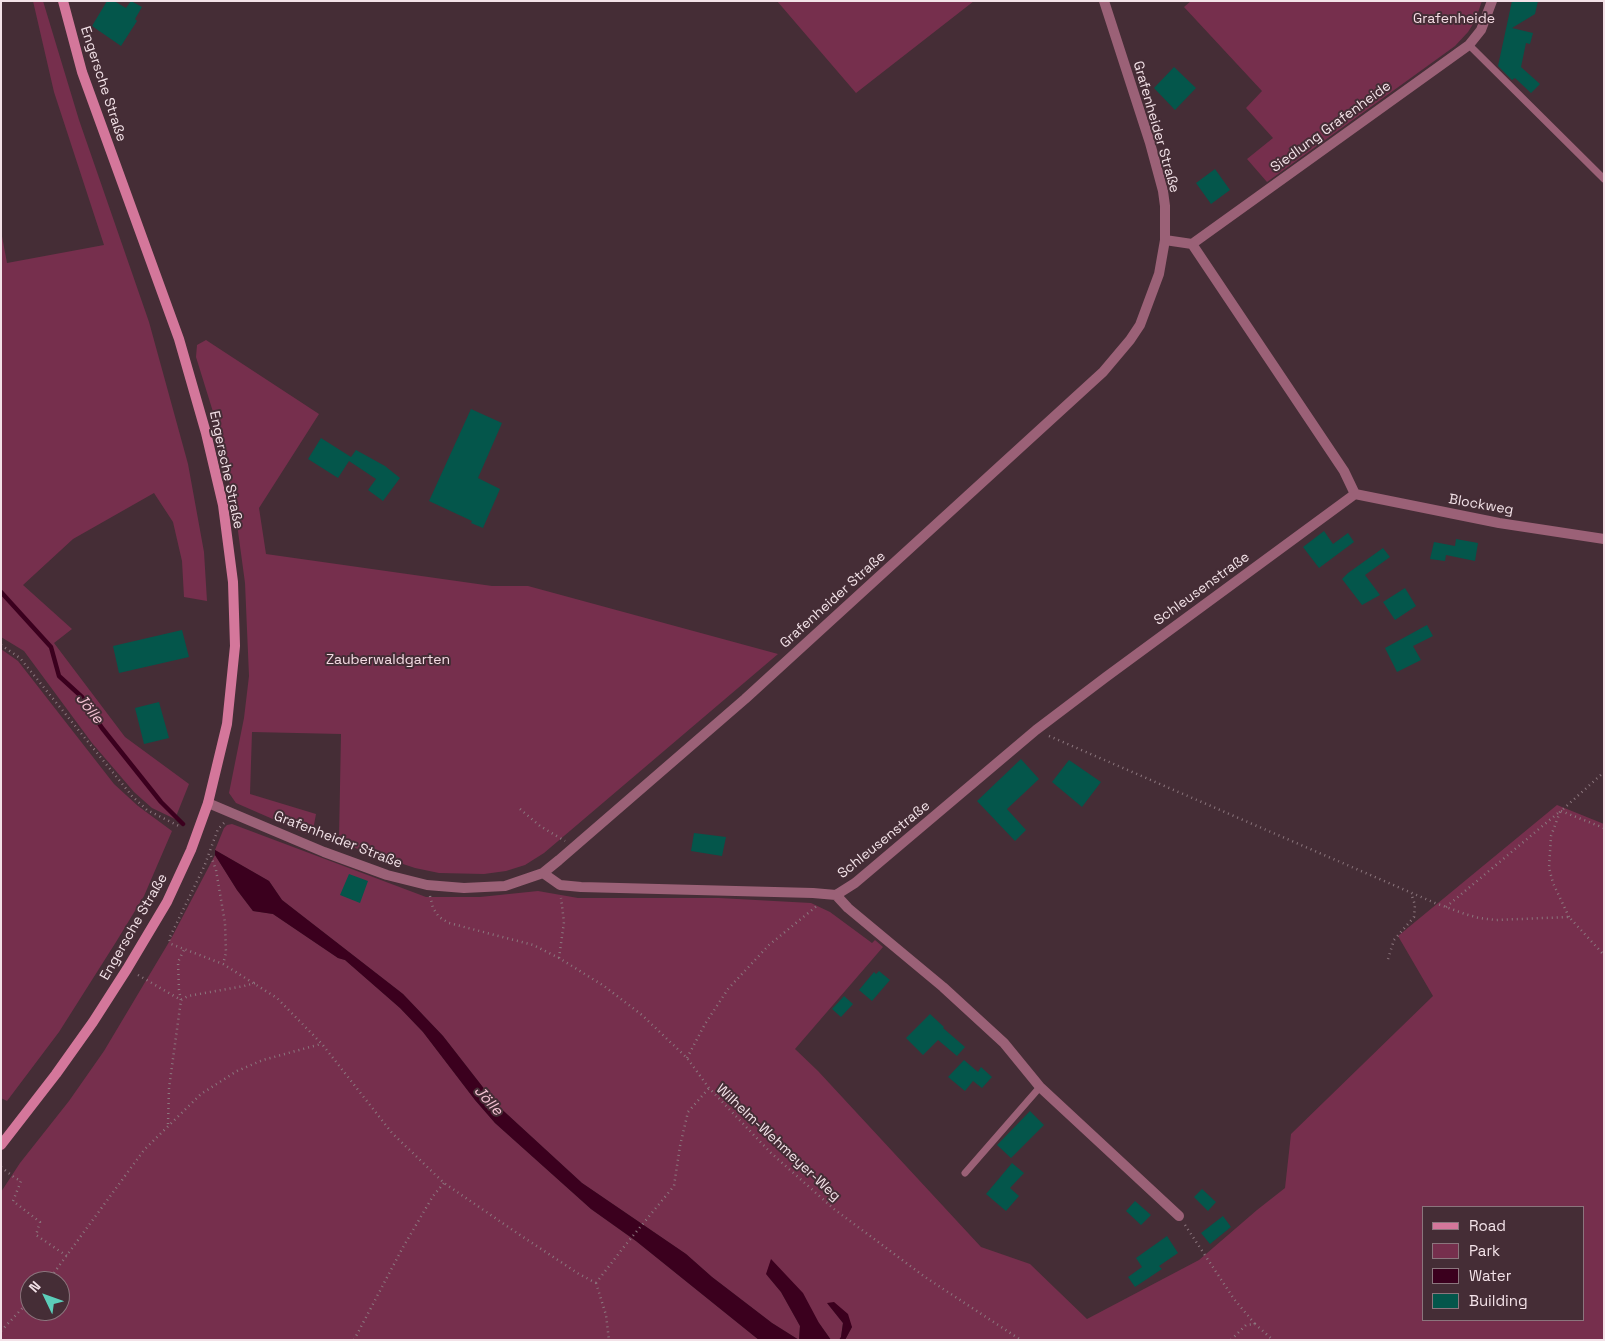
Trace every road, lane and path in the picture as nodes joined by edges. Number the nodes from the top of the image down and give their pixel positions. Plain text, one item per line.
1 (63, 1) edge
2 (1104, 1) edge
3 (1492, 1) edge
4 (1469, 45) junction
5 (1604, 179) edge
6 (1165, 240) junction
7 (1192, 244) junction
8 (1355, 494) junction
9 (1604, 539) edge
10 (1, 645) edge
11 (1036, 730) junction
12 (1604, 772) edge
13 (208, 803) junction
14 (520, 810) dead end
15 (1560, 811) junction
16 (242, 818) junction
17 (181, 827) dead end
18 (1604, 828) edge
19 (575, 846) junction
20 (211, 856) dead end
21 (542, 872) junction
22 (560, 884) junction
23 (427, 885) junction
24 (1410, 892) junction
25 (836, 894) junction
26 (1446, 907) junction
27 (1570, 918) junction
28 (184, 950) junction
29 (1604, 955) edge
30 (559, 958) junction
31 (1388, 959) dead end
32 (223, 964) junction
33 (127, 969) junction
34 (255, 983) junction
35 (182, 1000) junction
36 (322, 1044) junction
37 (686, 1058) junction
38 (1040, 1087) junction
39 (709, 1088) junction
40 (168, 1126) junction
41 (1, 1145) edge
42 (1, 1167) edge
43 (965, 1173) dead end
44 (444, 1183) junction
45 (1179, 1216) joint
46 (68, 1256) junction
47 (56, 1271) edge
48 (596, 1283) junction
49 (20, 1311) edge
50 (1255, 1324) junction
51 (1, 1331) edge
52 (354, 1340) edge
53 (609, 1340) edge
54 (1021, 1340) edge
55 (1231, 1340) edge
56 (1273, 1340) edge

1 - 13 main road, Engersche Straße
2 - 6 street, Grafenheider Straße
3 - 4 street, Siedlung Grafenheide
4 - 5 lane
4 - 7 street, Siedlung Grafenheide
6 - 7 street
6 - 19 street, Grafenheider Straße
7 - 8 street
8 - 9 street, Blockweg
8 - 11 street, Schleusenstraße
10 - 17 path
11 - 24 path
11 - 25 street, Schleusenstraße
12 - 15 path
13 - 16 street, Grafenheider Straße
13 - 33 main road, Engersche Straße
14 - 19 path
15 - 18 path
15 - 26 path
15 - 27 path
16 - 23 street, Grafenheider Straße
16 - 28 path
19 - 21 street, Grafenheider Straße
20 - 32 path
21 - 22 street, Schleusenstraße
21 - 23 street, Grafenheider Straße
22 - 25 street, Schleusenstraße
22 - 30 path
23 - 30 path
24 - 26 path
24 - 31 path
25 - 37 path
25 - 38 street, Schleusenstraße
26 - 27 path
27 - 29 path
28 - 32 path
28 - 35 path
30 - 37 path
32 - 34 path
33 - 35 path
33 - 41 main road, Engersche Straße
34 - 35 path
34 - 36 path
35 - 40 path
36 - 40 path
36 - 44 path
37 - 39 path
38 - 43 lane
38 - 45 street, Schleusenstraße
39 - 48 path, Wilhelm-Wehmeyer-Weg
39 - 54 path, Wilhelm-Wehmeyer-Weg
40 - 46 path
42 - 46 path
44 - 48 path
44 - 52 path
45 - 50 path
46 - 47 path
48 - 53 path
49 - 51 path
50 - 55 path
50 - 56 path

